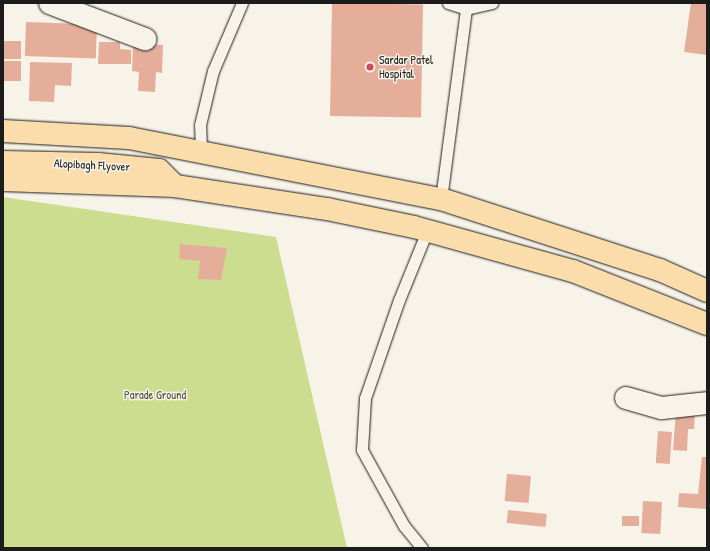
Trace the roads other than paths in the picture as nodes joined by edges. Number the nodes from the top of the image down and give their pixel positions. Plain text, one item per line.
1 (50, 3) edge
2 (242, 3) edge
3 (448, 3) edge
4 (492, 3) edge
5 (466, 9) junction
6 (145, 39) dead end
7 (3, 131) edge
8 (3, 146) edge
9 (201, 150) junction
10 (166, 157) junction
11 (3, 162) edge
12 (3, 180) edge
13 (175, 186) junction
14 (441, 199) junction
15 (474, 209) junction
16 (427, 231) junction
17 (466, 241) junction
18 (707, 291) edge
19 (707, 324) edge
20 (626, 398) dead end
21 (705, 408) edge
22 (422, 548) edge

1 - 6 street
2 - 9 lane
3 - 5 lane
4 - 5 lane
5 - 14 lane
7 - 10 highway
8 - 10 highway, Alopibagh Flyover
9 - 10 highway
9 - 14 highway
10 - 11 highway, Alopibagh Flyover
10 - 13 highway
12 - 13 highway
13 - 16 highway
14 - 15 highway
15 - 17 highway
15 - 18 highway
16 - 17 highway
16 - 22 lane
17 - 19 highway
20 - 21 street

